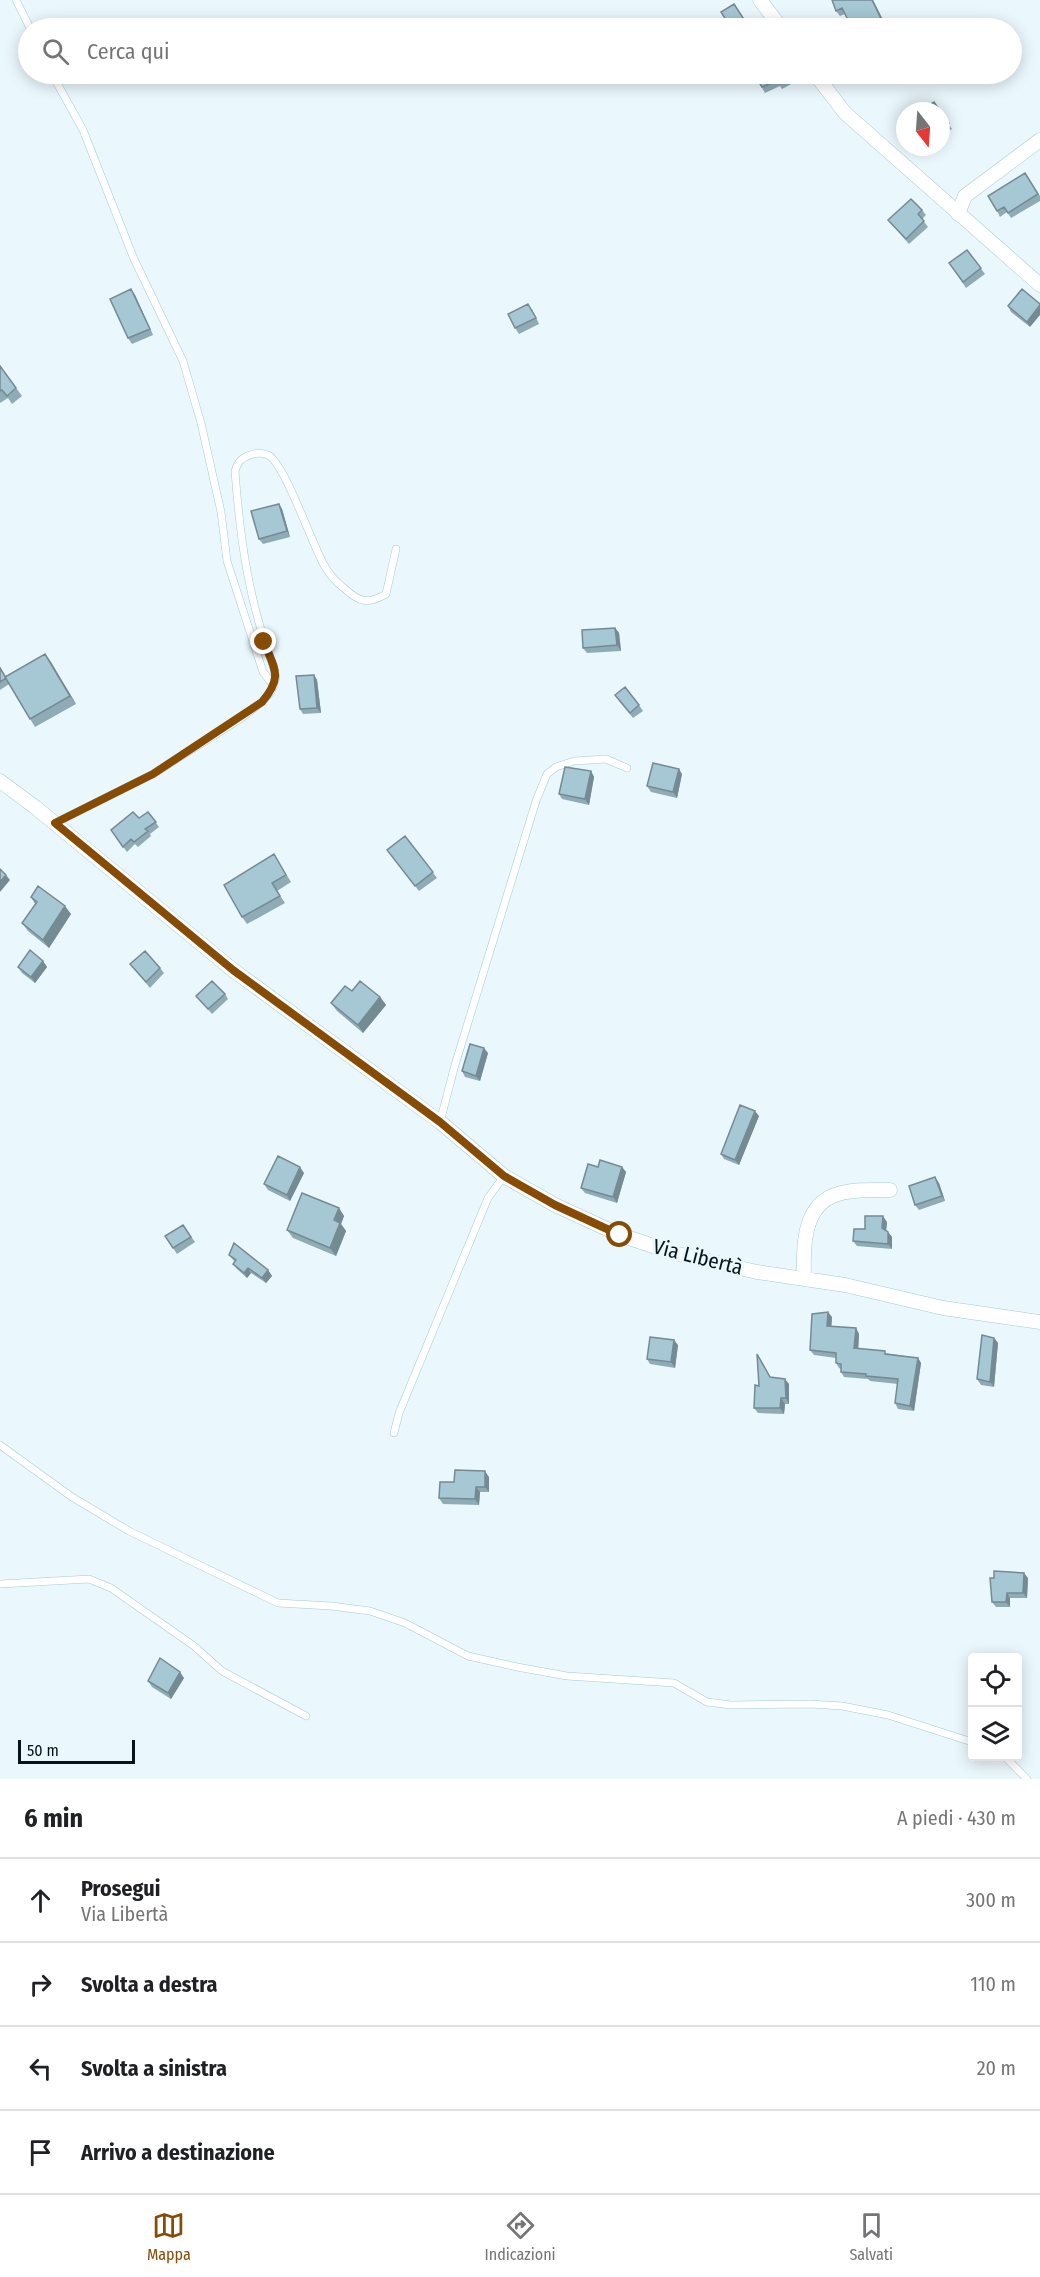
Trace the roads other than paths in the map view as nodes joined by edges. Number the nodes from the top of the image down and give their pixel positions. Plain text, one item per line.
1 (16, 0) edge
2 (760, 0) edge
3 (25, 18) edge
4 (774, 18) edge
5 (58, 84) edge
6 (822, 84) edge
7 (1040, 140) edge
8 (958, 214) junction
9 (1040, 285) edge
10 (396, 549) dead end
11 (274, 686) junction
12 (627, 768) dead end
13 (0, 781) edge
14 (55, 823) junction
15 (440, 1122) junction
16 (504, 1176) junction
17 (890, 1190) dead end
18 (804, 1279) junction
19 (1040, 1322) edge
20 (394, 1433) dead end
21 (0, 1445) edge
22 (0, 1584) edge
23 (306, 1716) dead end
24 (968, 1741) edge
25 (1009, 1761) edge
26 (1027, 1779) edge

1 - 3 lane
2 - 4 street
5 - 11 lane
6 - 8 street
7 - 8 street
8 - 9 street
10 - 11 lane
11 - 14 lane
12 - 15 lane
13 - 14 street, Via Libertà
14 - 15 street, Via Libertà
15 - 16 street, Via Libertà
16 - 18 street, Via Libertà
16 - 20 lane
17 - 18 street
18 - 19 street, Via Libertà
21 - 24 lane
22 - 23 lane
25 - 26 lane

